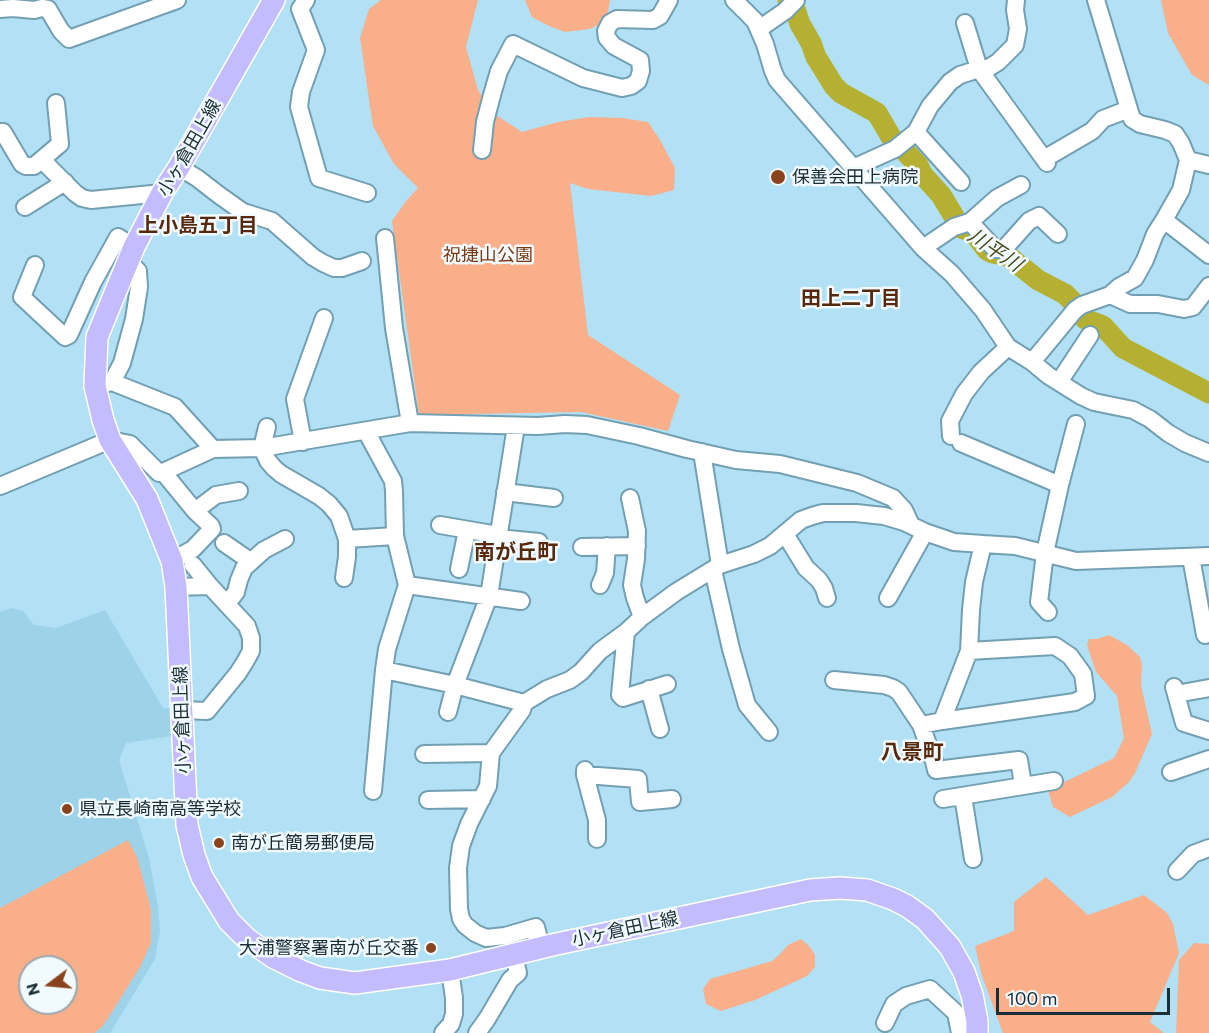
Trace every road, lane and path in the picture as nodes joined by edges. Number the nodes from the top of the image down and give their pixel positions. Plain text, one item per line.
1 (177, 0) edge
2 (274, 0) edge
3 (306, 0) edge
4 (669, 0) edge
5 (734, 0) edge
6 (796, 0) edge
7 (1016, 0) edge
8 (1096, 0) edge
9 (0, 9) edge
10 (965, 23) dead end
11 (759, 29) junction
12 (979, 69) junction
13 (56, 103) dead end
14 (1129, 109) junction
15 (0, 132) edge
16 (905, 141) junction
17 (482, 150) dead end
18 (42, 160) junction
19 (1188, 160) junction
20 (1209, 165) edge
21 (179, 167) junction
22 (853, 168) junction
23 (65, 182) junction
24 (961, 182) dead end
25 (1021, 185) dead end
26 (162, 193) junction
27 (367, 193) dead end
28 (25, 207) dead end
29 (1164, 220) junction
30 (962, 225) junction
31 (1058, 234) dead end
32 (385, 238) dead end
33 (923, 248) junction
34 (131, 254) junction
35 (1209, 255) edge
36 (362, 261) dead end
37 (34, 265) dead end
38 (1209, 286) edge
39 (1110, 295) junction
40 (324, 318) dead end
41 (1089, 343) dead end
42 (1008, 347) junction
43 (1032, 362) junction
44 (1059, 382) junction
45 (103, 384) junction
46 (410, 423) junction
47 (1076, 424) dead end
48 (516, 426) junction
49 (267, 427) dead end
50 (366, 430) junction
51 (110, 440) junction
52 (303, 442) junction
53 (262, 448) junction
54 (213, 449) junction
55 (702, 452) junction
56 (1209, 453) edge
57 (163, 472) junction
58 (1060, 485) junction
59 (0, 486) edge
60 (239, 491) dead end
61 (506, 492) junction
62 (554, 498) dead end
63 (630, 498) dead end
64 (195, 511) junction
65 (440, 525) dead end
66 (918, 529) junction
67 (467, 530) junction
68 (785, 534) junction
69 (395, 536) junction
70 (498, 536) junction
71 (285, 538) dead end
72 (347, 539) junction
73 (539, 542) dead end
74 (224, 543) dead end
75 (983, 544) junction
76 (607, 546) junction
77 (637, 546) junction
78 (582, 547) dead end
79 (1045, 553) junction
80 (1209, 556) edge
81 (1191, 557) junction
82 (172, 561) junction
83 (250, 561) junction
84 (193, 565) dead end
85 (716, 567) junction
86 (459, 569) dead end
87 (344, 578) dead end
88 (406, 585) junction
89 (600, 585) dead end
90 (210, 586) junction
91 (176, 587) junction
92 (489, 596) junction
93 (827, 598) dead end
94 (888, 598) dead end
95 (521, 601) dead end
96 (227, 604) junction
97 (1048, 612) dead end
98 (642, 618) junction
99 (626, 632) junction
100 (1205, 635) dead end
101 (969, 651) junction
102 (384, 670) junction
103 (834, 680) dead end
104 (667, 684) dead end
105 (455, 685) junction
106 (1209, 688) edge
107 (649, 689) junction
108 (1078, 700) junction
109 (524, 703) junction
110 (182, 710) junction
111 (448, 712) dead end
112 (1083, 717) dead end
113 (942, 721) junction
114 (921, 725) junction
115 (660, 729) dead end
116 (1209, 731) edge
117 (769, 732) dead end
118 (491, 753) junction
119 (424, 754) dead end
120 (1209, 759) edge
121 (1171, 772) dead end
122 (1054, 781) dead end
123 (1023, 785) junction
124 (374, 791) dead end
125 (963, 796) junction
126 (482, 799) junction
127 (672, 799) dead end
128 (943, 799) dead end
129 (428, 800) dead end
130 (597, 839) dead end
131 (1209, 848) edge
132 (973, 859) dead end
133 (1177, 871) dead end
134 (541, 947) junction
135 (514, 954) junction
136 (450, 970) junction
137 (885, 1023) dead end
138 (977, 1027) edge
139 (443, 1033) edge
140 (477, 1033) edge
141 (960, 1033) edge

1 - 9 street
2 - 21 main road, 小ヶ倉田上線
3 - 27 street
4 - 17 street
5 - 11 street
6 - 11 street
7 - 12 street
8 - 14 street
10 - 12 street
11 - 22 street
12 - 14 street
12 - 16 street
13 - 18 street
14 - 19 street
15 - 18 street
16 - 22 street
16 - 24 street
18 - 23 street
19 - 20 street
19 - 29 street
21 - 26 main road, 小ヶ倉田上線
21 - 36 street
22 - 33 street
23 - 26 street
23 - 28 street
25 - 30 street
26 - 34 main road, 小ヶ倉田上線
29 - 35 street
29 - 39 street
30 - 31 street
30 - 33 street
32 - 46 street
33 - 42 street
34 - 37 street
34 - 45 main road, 小ヶ倉田上線
34 - 45 street
38 - 39 street
39 - 43 street
40 - 52 street
41 - 44 street
42 - 43 street
42 - 58 street
43 - 44 street
44 - 56 street
45 - 51 main road, 小ヶ倉田上線
45 - 54 street
46 - 48 street
46 - 50 street
47 - 58 street
48 - 55 street
48 - 61 street
49 - 53 street
50 - 52 street
50 - 69 street
51 - 57 street
51 - 59 street
51 - 82 main road, 小ヶ倉田上線
52 - 53 street
53 - 54 street
53 - 72 street
54 - 57 street
55 - 66 street
55 - 85 street
57 - 64 street
58 - 79 street
60 - 64 street
61 - 62 street
61 - 70 street
63 - 77 street
64 - 82 street
65 - 67 street
66 - 68 street
66 - 75 street
66 - 94 street
67 - 70 street
67 - 86 street
68 - 85 street
68 - 93 street
69 - 72 street
69 - 88 street
70 - 73 street
70 - 92 street
71 - 83 street
72 - 87 street
74 - 83 street
75 - 79 street
75 - 101 street
76 - 77 street
76 - 78 street
76 - 89 street
77 - 98 street
79 - 81 street
79 - 97 street
80 - 81 street
81 - 100 street
82 - 91 main road, 小ヶ倉田上線
83 - 96 street
84 - 90 street
85 - 98 street
85 - 117 street
88 - 92 street
88 - 102 street
90 - 91 street
90 - 96 street
91 - 110 main road, 小ヶ倉田上線
92 - 95 street
92 - 105 street
96 - 110 street
98 - 99 street
99 - 107 street
99 - 109 street
101 - 108 street
101 - 113 street
102 - 105 street
102 - 124 street
103 - 114 street
104 - 107 street
105 - 109 street
105 - 111 street
106 - 116 street
107 - 115 street
108 - 112 street
108 - 113 street
109 - 118 street
110 - 136 main road, 小ヶ倉田上線
113 - 114 street
114 - 123 street
118 - 119 street
118 - 126 street
120 - 121 street
122 - 123 street
123 - 125 street
125 - 128 street
125 - 132 street
126 - 129 street
126 - 134 street
127 - 130 street
131 - 133 street
134 - 135 main road, 小ヶ倉田上線
134 - 138 main road, 小ヶ倉田上線
135 - 136 main road, 小ヶ倉田上線
135 - 140 street
136 - 139 street
137 - 141 street

